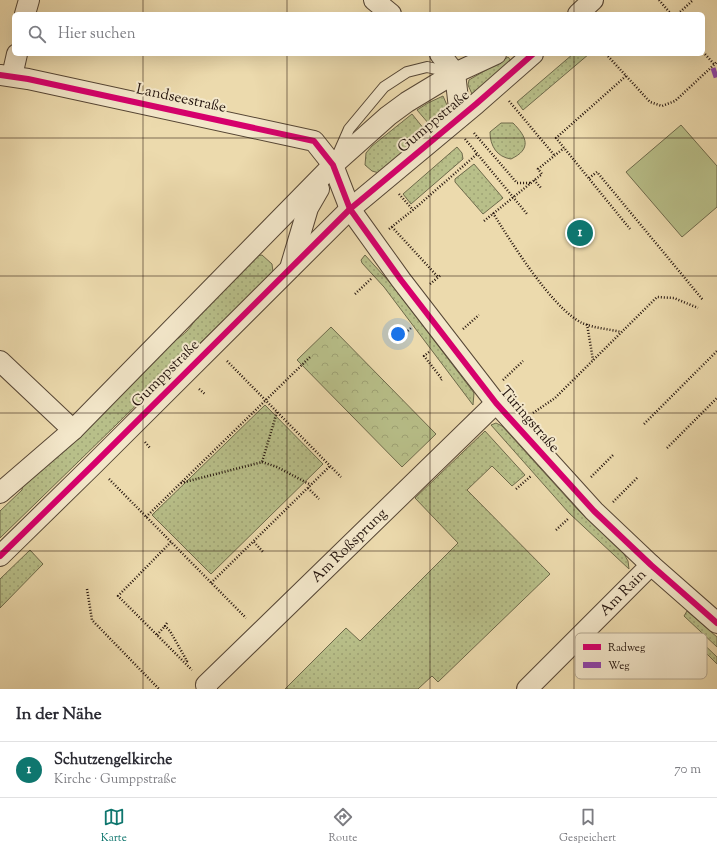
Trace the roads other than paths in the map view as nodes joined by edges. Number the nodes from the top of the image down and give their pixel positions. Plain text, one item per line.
1 (28, 0) edge
2 (374, 0) edge
3 (25, 12) edge
4 (389, 12) edge
5 (15, 56) edge
6 (442, 56) edge
7 (492, 56) edge
8 (531, 56) edge
9 (455, 73) junction
10 (4, 77) edge
11 (460, 117) junction
12 (334, 165) junction
13 (350, 209) junction
14 (290, 268) junction
15 (0, 361) edge
16 (497, 394) junction
17 (73, 430) junction
18 (0, 493) edge
19 (0, 556) edge
20 (651, 565) junction
21 (717, 623) edge
22 (583, 633) edge
23 (575, 641) edge
24 (207, 687) edge
25 (527, 689) edge

1 - 3 street
2 - 4 street
5 - 10 street
6 - 9 street
7 - 9 street, Gumppstraße
8 - 11 street, Gumppstraße
9 - 11 street
9 - 12 street, Gumppstraße
9 - 12 lane
10 - 12 street, Landseestraße
11 - 13 street, Gumppstraße
12 - 13 street
12 - 14 street, Gumppstraße
12 - 17 street, Gumppstraße
13 - 14 street, Gumppstraße
13 - 16 street, Türingstraße
14 - 19 street, Gumppstraße
15 - 17 street
16 - 20 street, Türingstraße
16 - 24 street, Am Roßsprung
17 - 18 street, Gumppstraße
20 - 21 street, Türingstraße
20 - 22 street, Am Rain
23 - 25 street, Am Rain

